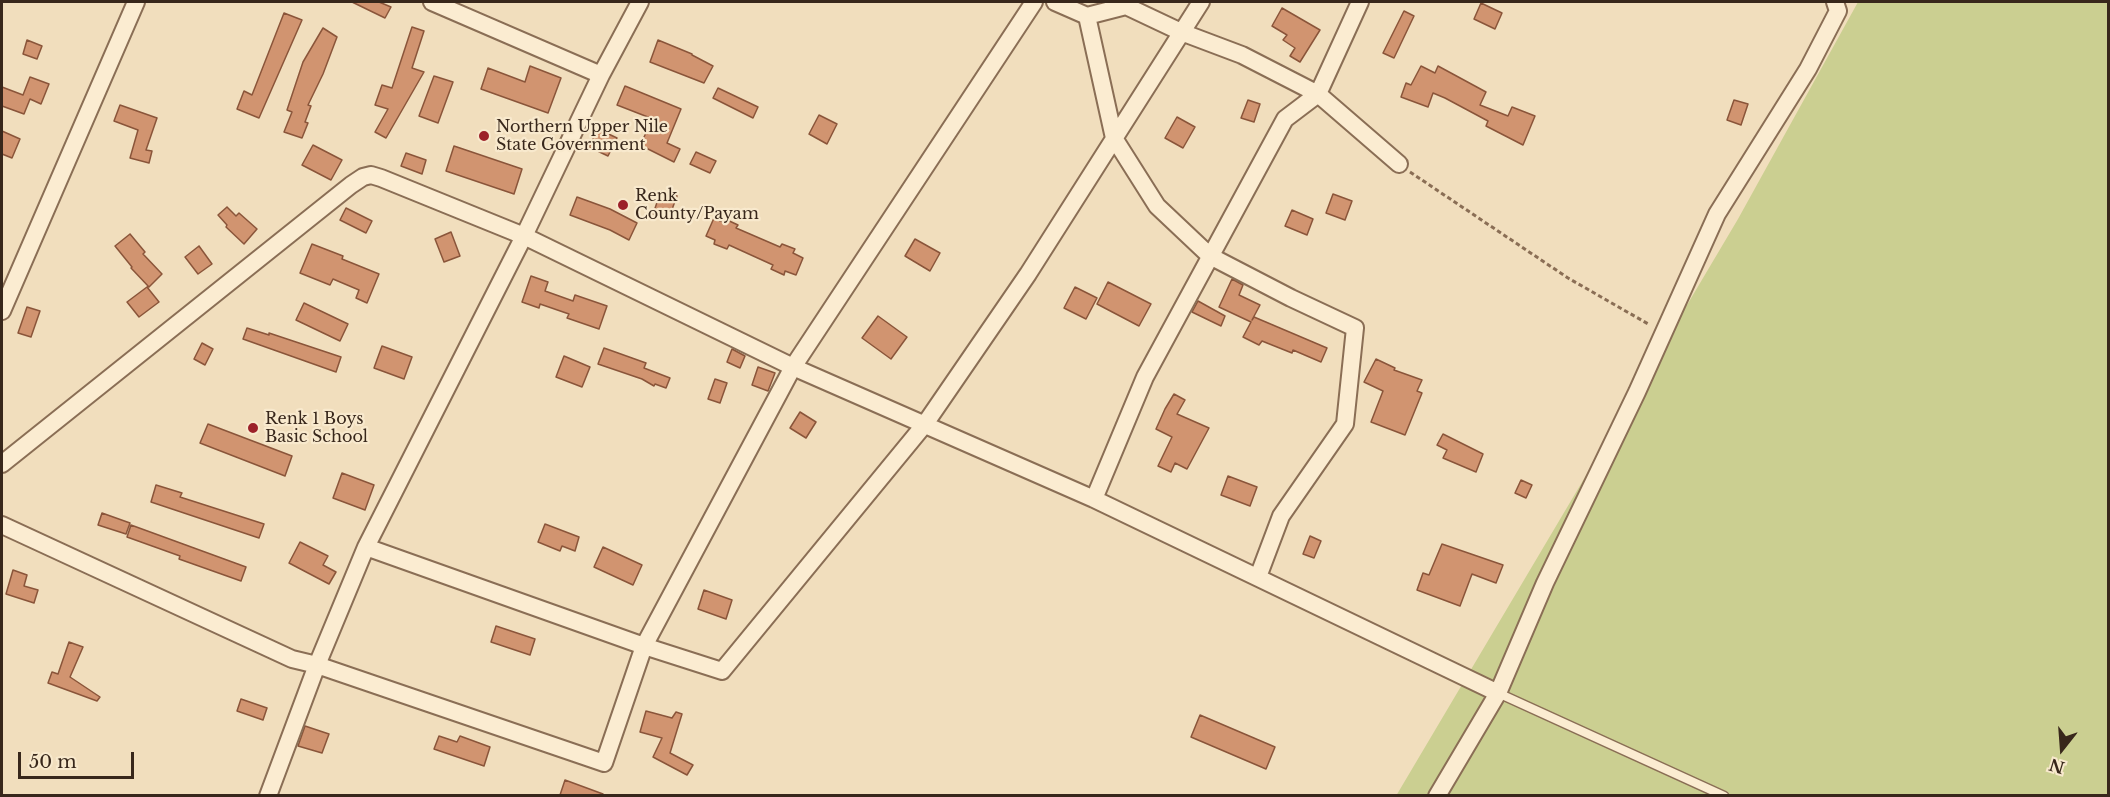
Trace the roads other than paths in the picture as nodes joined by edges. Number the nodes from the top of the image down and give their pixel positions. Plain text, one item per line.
1 (136, 2) edge
2 (432, 2) edge
3 (640, 2) edge
4 (1034, 2) edge
5 (1055, 2) edge
6 (1201, 2) edge
7 (1360, 2) edge
8 (1835, 2) edge
9 (1087, 16) junction
10 (1181, 32) junction
11 (601, 75) junction
12 (1318, 94) junction
13 (1114, 138) junction
14 (1399, 164) road end
15 (524, 236) junction
16 (1210, 256) junction
17 (2, 311) edge
18 (793, 367) junction
19 (925, 424) junction
20 (2, 464) edge
21 (1094, 499) junction
22 (2, 525) edge
23 (366, 547) junction
24 (1258, 577) junction
25 (644, 646) junction
26 (317, 665) junction
27 (1498, 693) junction
28 (268, 795) edge
29 (1437, 795) edge
30 (1724, 795) edge

1 - 17 street
2 - 11 street
3 - 11 street
4 - 18 street
5 - 9 street
6 - 10 street
7 - 12 street
8 - 27 street
9 - 10 street
9 - 13 street
10 - 12 street
10 - 13 street
11 - 15 street
12 - 14 street
12 - 16 street
13 - 16 street
13 - 19 street
15 - 18 street
15 - 20 street
15 - 23 street
16 - 21 street
16 - 24 street
18 - 19 street
18 - 25 street
19 - 21 street
19 - 25 street
21 - 24 street
22 - 26 street
23 - 25 street
23 - 26 street
24 - 27 street
25 - 26 street
26 - 28 street
27 - 29 street
27 - 30 lane

